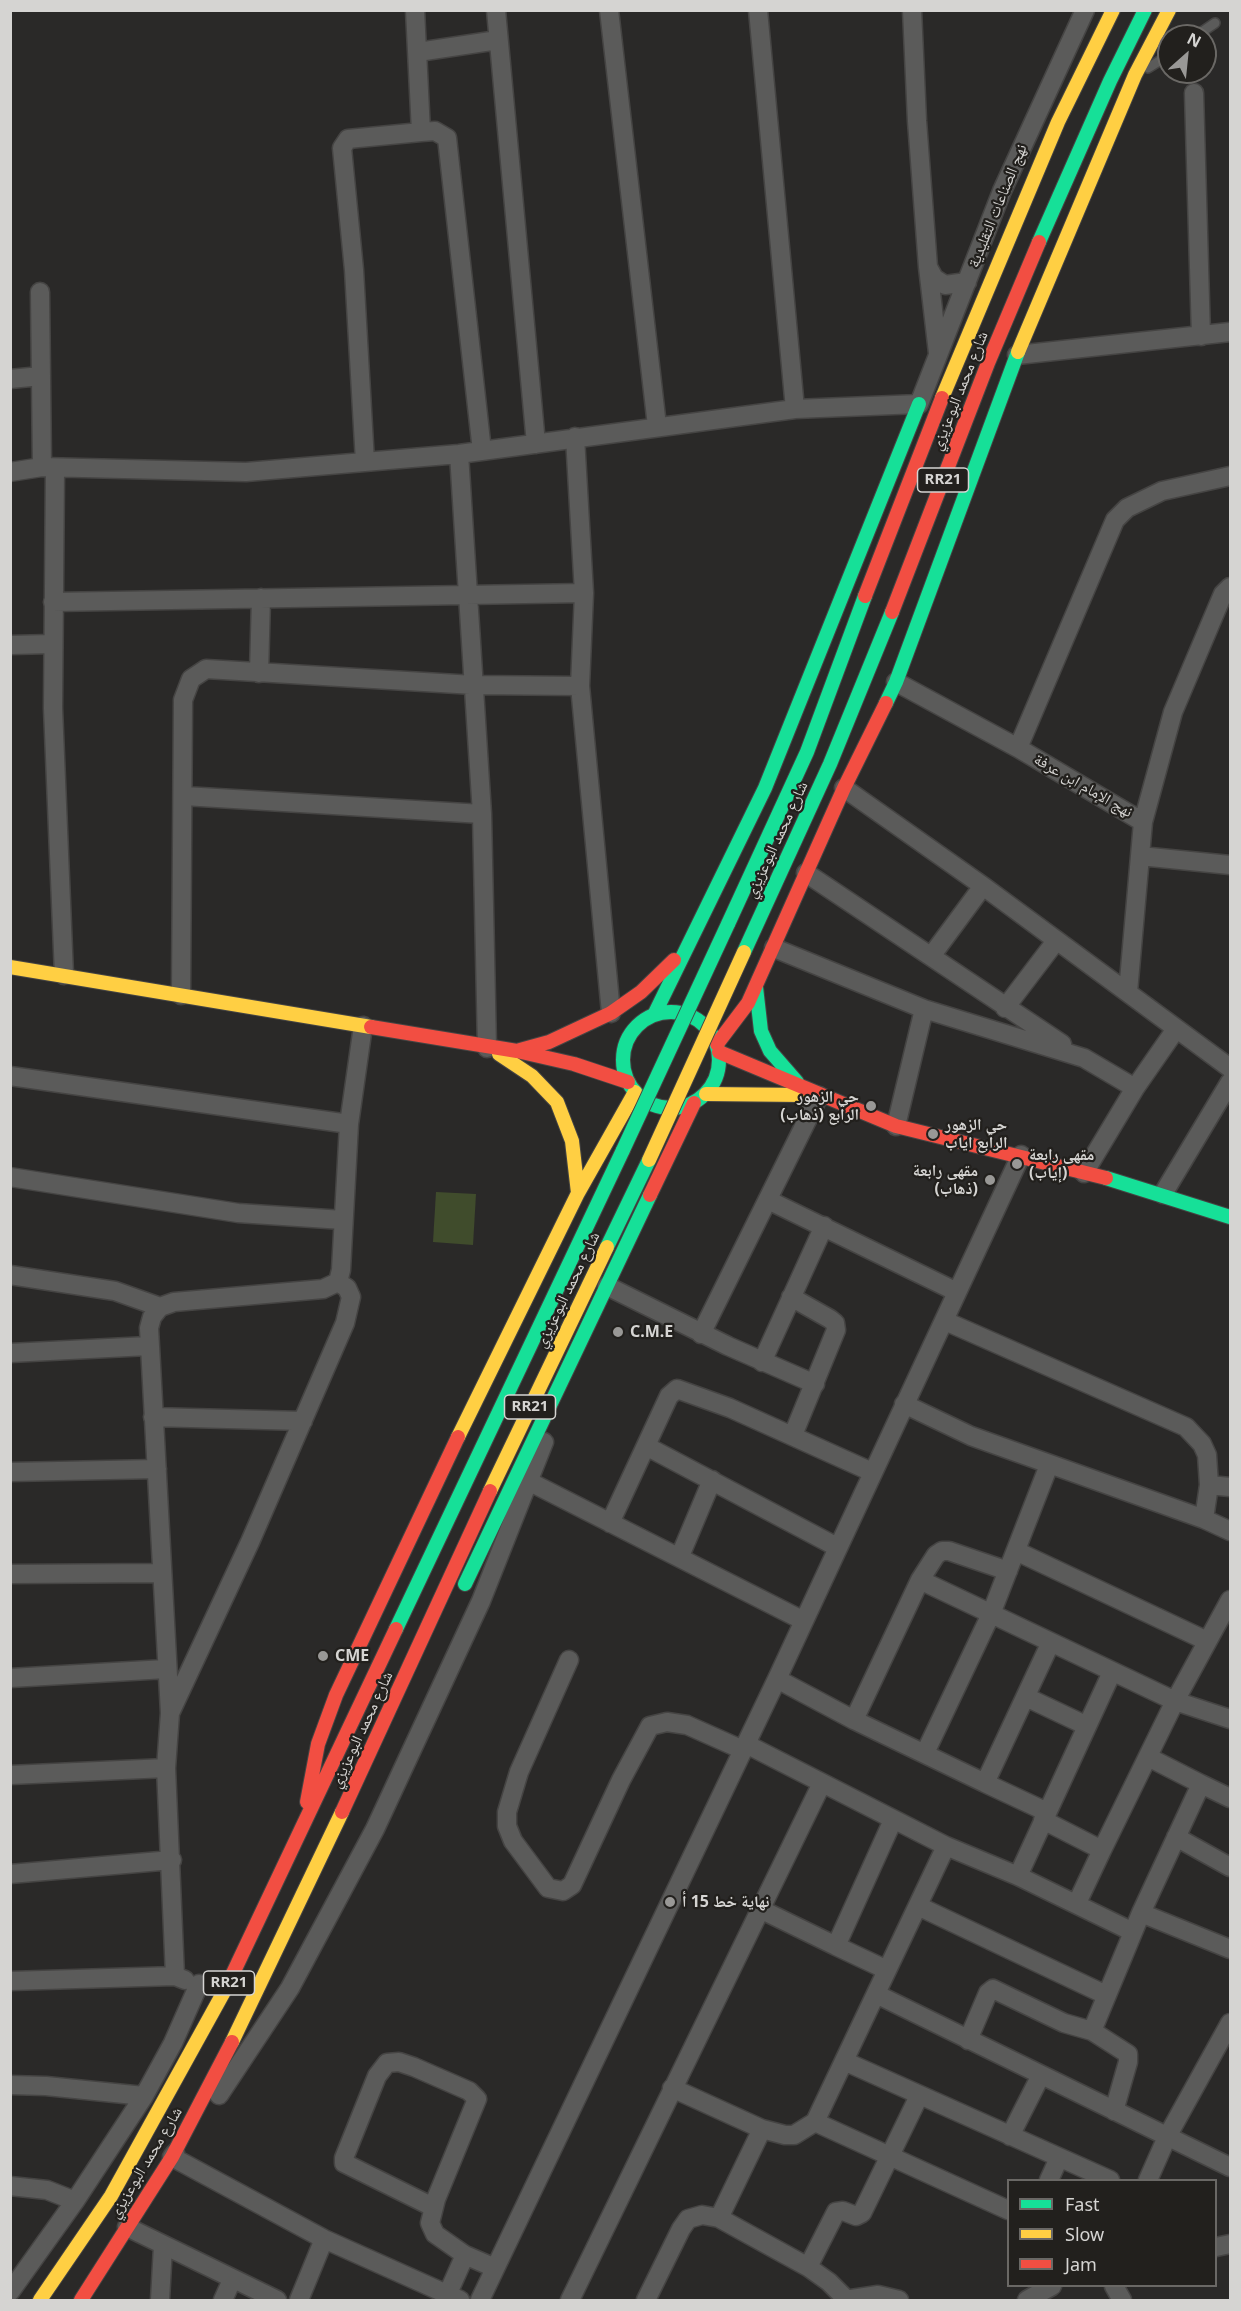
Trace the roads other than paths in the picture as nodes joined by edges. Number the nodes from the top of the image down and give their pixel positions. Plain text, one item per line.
1 (415, 10) edge
2 (496, 10) edge
3 (609, 10) edge
4 (758, 10) edge
5 (912, 10) edge
6 (1085, 10) edge
7 (1113, 10) edge
8 (1145, 10) edge
9 (1168, 10) edge
10 (498, 40) junction
11 (418, 52) junction
12 (1157, 62) edge
13 (1135, 75) junction
14 (1194, 93) dead end
15 (421, 132) junction
16 (928, 267) junction
17 (967, 282) junction
18 (40, 292) dead end
19 (1230, 332) edge
20 (1202, 336) junction
21 (1017, 355) junction
22 (939, 357) junction
23 (41, 376) junction
24 (10, 379) edge
25 (919, 404) junction
26 (795, 408) junction
27 (657, 426) junction
28 (575, 437) junction
29 (536, 444) junction
30 (482, 451) junction
31 (459, 454) junction
32 (365, 462) junction
33 (48, 468) junction
34 (10, 472) edge
35 (1230, 476) edge
36 (1230, 587) edge
37 (584, 593) junction
38 (468, 597) junction
39 (261, 598) junction
40 (53, 602) junction
41 (52, 644) junction
42 (10, 645) edge
43 (259, 673) junction
44 (896, 682) junction
45 (474, 685) junction
46 (580, 686) junction
47 (1018, 748) junction
48 (844, 788) junction
49 (184, 796) junction
50 (482, 814) junction
51 (1143, 822) junction
52 (1140, 856) junction
53 (1230, 865) edge
54 (806, 873) junction
55 (983, 886) junction
56 (692, 939) junction
57 (1056, 941) junction
58 (774, 948) junction
59 (932, 955) junction
60 (10, 967) edge
61 (64, 975) junction
62 (756, 987) junction
63 (1128, 992) junction
64 (181, 995) junction
65 (1005, 1008) junction
66 (924, 1009) junction
67 (611, 1013) junction
68 (654, 1015) junction
69 (639, 1024) junction
70 (363, 1026) junction
71 (1176, 1029) junction
72 (619, 1032) dead end
73 (487, 1048) junction
74 (718, 1048) junction
75 (568, 1049) dead end
76 (517, 1051) junction
77 (536, 1056) junction
78 (1084, 1058) junction
79 (1230, 1068) edge
80 (10, 1076) edge
81 (1230, 1082) edge
82 (632, 1087) junction
83 (1135, 1088) junction
84 (706, 1094) junction
85 (819, 1096) junction
86 (694, 1103) junction
87 (349, 1124) junction
88 (896, 1126) junction
89 (1021, 1155) junction
90 (1084, 1173) junction
91 (10, 1177) edge
92 (578, 1193) junction
93 (1162, 1194) junction
94 (768, 1200) junction
95 (1230, 1217) edge
96 (343, 1220) junction
97 (824, 1226) junction
98 (10, 1275) edge
99 (338, 1282) junction
100 (607, 1286) junction
101 (957, 1292) junction
102 (791, 1297) junction
103 (160, 1307) junction
104 (945, 1321) junction
105 (701, 1334) junction
106 (148, 1346) junction
107 (10, 1353) edge
108 (762, 1362) junction
109 (815, 1384) junction
110 (904, 1404) junction
111 (549, 1407) junction
112 (153, 1417) junction
113 (303, 1421) junction
114 (793, 1436) junction
115 (646, 1446) junction
116 (1049, 1465) junction
117 (157, 1469) junction
118 (10, 1472) edge
119 (872, 1472) junction
120 (712, 1480) junction
121 (530, 1482) junction
122 (1209, 1485) junction
123 (1230, 1486) edge
124 (1204, 1519) junction
125 (610, 1523) junction
126 (1230, 1531) edge
127 (837, 1547) junction
128 (1016, 1551) junction
129 (680, 1556) junction
130 (1008, 1571) junction
131 (160, 1573) junction
132 (10, 1574) edge
133 (920, 1580) junction
134 (1230, 1600) edge
135 (457, 1601) dead end
136 (991, 1614) junction
137 (804, 1621) junction
138 (1208, 1641) junction
139 (1050, 1644) junction
140 (569, 1660) dead end
141 (427, 1663) dead end
142 (166, 1670) junction
143 (1112, 1672) junction
144 (10, 1678) edge
145 (777, 1679) junction
146 (1026, 1697) junction
147 (1175, 1701) junction
148 (170, 1713) junction
149 (1230, 1719) edge
150 (854, 1720) junction
151 (1085, 1725) junction
152 (744, 1747) junction
153 (925, 1753) junction
154 (1148, 1757) junction
155 (166, 1768) junction
156 (10, 1775) edge
157 (822, 1783) junction
158 (985, 1783) junction
159 (1201, 1784) junction
160 (1230, 1798) edge
161 (345, 1807) junction
162 (1045, 1816) junction
163 (893, 1820) junction
164 (306, 1822) junction
165 (1176, 1837) junction
166 (946, 1846) junction
167 (1102, 1850) junction
168 (172, 1860) junction
169 (1230, 1866) edge
170 (10, 1874) edge
171 (1018, 1876) junction
172 (1077, 1903) junction
173 (918, 1906) junction
174 (762, 1910) junction
175 (1141, 1913) junction
176 (1133, 1932) junction
177 (836, 1946) junction
178 (1230, 1949) edge
179 (887, 1970) junction
180 (175, 1976) junction
181 (10, 1981) edge
182 (199, 1984) junction
183 (225, 1991) junction
184 (876, 1994) junction
185 (1106, 1995) junction
186 (1230, 2023) edge
187 (1092, 2031) junction
188 (968, 2040) junction
189 (844, 2061) junction
190 (1041, 2075) junction
191 (10, 2085) edge
192 (672, 2088) junction
193 (144, 2096) junction
194 (919, 2096) junction
195 (1114, 2111) junction
196 (814, 2122) junction
197 (762, 2129) junction
198 (1010, 2136) junction
199 (1167, 2137) junction
200 (890, 2154) junction
201 (171, 2157) junction
202 (1059, 2158) junction
203 (1230, 2167) edge
204 (1050, 2179) edge
205 (1106, 2179) edge
206 (1149, 2179) edge
207 (10, 2186) edge
208 (75, 2201) junction
209 (433, 2207) junction
210 (1007, 2210) edge
211 (719, 2218) junction
212 (128, 2227) junction
213 (324, 2239) junction
214 (163, 2246) junction
215 (465, 2255) junction
216 (808, 2267) junction
217 (495, 2268) junction
218 (232, 2280) junction
219 (1050, 2287) edge
220 (1115, 2287) edge
221 (10, 2292) edge
222 (450, 2299) edge
223 (846, 2300) edge
224 (40, 2301) edge
225 (81, 2301) edge
226 (160, 2301) edge
227 (223, 2301) edge
228 (277, 2301) edge
229 (299, 2301) edge
230 (480, 2301) edge
231 (570, 2301) edge
232 (646, 2301) edge
233 (899, 2301) edge
234 (1027, 2301) edge
235 (1122, 2301) edge

1 - 11 street
2 - 10 street
3 - 27 street
4 - 26 street
5 - 16 street
6 - 17 street, نهج الصناعات التقليدية
7 - 164 main road, شارع محمد البوعزيزي / RR21, bridge
8 - 161 main road, شارع محمد البوعزيزي / RR21, bridge
9 - 13 main road
10 - 11 street
10 - 29 street
11 - 15 street
12 - 13 lane
13 - 21 main road
14 - 20 street
15 - 30 street
15 - 32 street
16 - 17 street
16 - 22 street
17 - 22 street, نهج الصناعات التقليدية
18 - 23 street
19 - 20 street
20 - 21 street
21 - 44 main road
22 - 25 street, نهج الصناعات التقليدية
23 - 24 street
23 - 33 street
25 - 26 street
25 - 56 main road
26 - 27 street
27 - 28 street
28 - 29 street
28 - 37 street
29 - 30 street
30 - 31 street
31 - 32 street
31 - 38 street
32 - 33 street
33 - 34 street
33 - 40 street
35 - 47 street
36 - 51 street, نهج الإمام ابن عرفة
37 - 38 street
37 - 46 street
38 - 39 street
38 - 45 street
39 - 40 street
39 - 43 street
40 - 41 street
41 - 42 street
41 - 61 street
43 - 45 street
43 - 49 street
44 - 47 street, نهج الإمام ابن عرفة
44 - 48 main road
45 - 46 street
45 - 50 street
46 - 67 street
47 - 51 street, نهج الإمام ابن عرفة
48 - 54 main road
48 - 55 street
49 - 50 street
49 - 64 street
50 - 73 street
51 - 52 street
52 - 53 street
52 - 63 street
54 - 58 main road
54 - 59 street
55 - 57 street
55 - 59 street
56 - 67 main road
56 - 68 main road
57 - 63 street
57 - 65 street
58 - 62 main road
58 - 66 street
59 - 65 street
60 - 61 main road
61 - 64 main road
62 - 74 main road
62 - 85 main road
63 - 71 street
64 - 70 main road
65 - 78 street
66 - 78 street
66 - 88 street
67 - 76 main road
68 - 69 main road
68 - 74 main road
69 - 72 main road
69 - 82 main road
70 - 73 main road
70 - 87 street
71 - 79 street
71 - 83 street
73 - 76 main road
73 - 92 main road
74 - 84 main road
74 - 85 main road
75 - 77 main road
76 - 77 main road
77 - 82 main road
78 - 83 street
80 - 87 street
81 - 93 street
82 - 86 main road
82 - 92 main road
83 - 90 street
84 - 85 main road
84 - 86 main road
85 - 88 main road
85 - 94 street
86 - 100 main road
87 - 96 street
88 - 89 main road
89 - 90 main road
89 - 101 street
90 - 93 main road
91 - 96 street
92 - 164 main road
93 - 95 main road
94 - 97 street
94 - 105 street
96 - 99 street
97 - 101 street
97 - 102 street
98 - 103 street
99 - 103 street
99 - 113 street
100 - 105 street
100 - 111 main road
101 - 104 street
102 - 108 street
102 - 109 street
103 - 106 street
104 - 110 street
104 - 122 street
105 - 108 street
106 - 107 street
106 - 112 street
108 - 109 street
109 - 114 street
110 - 116 street
110 - 119 street
111 - 121 street
111 - 135 main road
112 - 113 street
112 - 117 street
113 - 148 street
114 - 115 street
114 - 119 street
115 - 120 street
115 - 125 street
116 - 124 street
116 - 128 street
117 - 118 street
117 - 131 street
119 - 127 street
120 - 127 street
120 - 129 street
121 - 125 street
121 - 201 street
122 - 123 street
122 - 124 street
124 - 126 street
125 - 129 street
127 - 137 street
128 - 130 street
128 - 138 street
129 - 137 street
130 - 133 street
130 - 136 street
131 - 132 street
131 - 142 street
133 - 136 street
133 - 150 street
134 - 138 street
136 - 139 street
136 - 153 street
137 - 145 street
138 - 147 street
139 - 143 street
139 - 146 street
140 - 152 street
141 - 161 main road
142 - 144 street
142 - 148 street
143 - 147 street
143 - 151 street
145 - 150 street
145 - 152 street
146 - 151 street
146 - 158 street
147 - 149 street
147 - 154 street
148 - 155 street
150 - 153 street
151 - 162 street
152 - 157 street
152 - 217 street
153 - 158 street
154 - 159 street
154 - 167 street
155 - 156 street
155 - 168 street
157 - 163 street
157 - 174 street
158 - 162 street
159 - 160 street
159 - 165 street
161 - 201 main road, شارع محمد البوعزيزي / RR21
162 - 167 street
162 - 171 street
163 - 166 street
163 - 177 street
164 - 183 main road, شارع محمد البوعزيزي / RR21
165 - 169 street
165 - 175 street
166 - 171 street
166 - 173 street
167 - 172 street
168 - 170 street
168 - 180 street
171 - 172 street
172 - 176 street
173 - 179 street
173 - 185 street
174 - 177 street
174 - 192 street
175 - 176 street
175 - 178 street
176 - 185 street
177 - 179 street
179 - 184 street
180 - 181 street
180 - 182 street
182 - 183 street
182 - 193 street
183 - 224 main road, شارع محمد البوعزيزي / RR21
184 - 188 street
184 - 189 street
185 - 187 street
186 - 199 street
187 - 188 street
187 - 195 street
188 - 190 street
189 - 194 street
189 - 196 street
190 - 195 street
190 - 198 street
191 - 193 street
192 - 197 street
192 - 231 street
193 - 208 street
194 - 198 street
194 - 200 street
195 - 199 street
196 - 197 street
196 - 200 street
197 - 211 street
198 - 202 street
199 - 203 street
199 - 206 street
200 - 210 street
200 - 216 street
201 - 212 main road, شارع محمد البوعزيزي / RR21
201 - 213 street
202 - 204 street
202 - 205 street
207 - 208 street
208 - 221 street
209 - 209 street
209 - 215 street
211 - 216 street
211 - 232 street
212 - 214 street
212 - 225 main road, شارع محمد البوعزيزي / RR21
213 - 222 street
213 - 229 street
214 - 218 street
214 - 226 street
215 - 217 street
215 - 222 street
216 - 223 street
217 - 230 street
218 - 227 street
218 - 228 street
219 - 234 street
220 - 235 street
223 - 233 street

